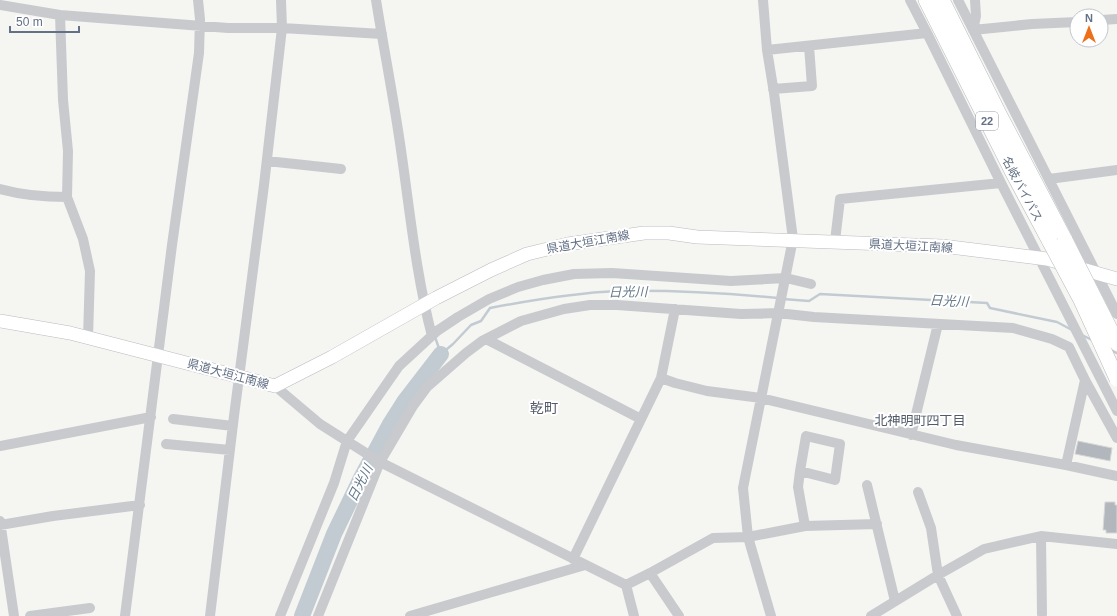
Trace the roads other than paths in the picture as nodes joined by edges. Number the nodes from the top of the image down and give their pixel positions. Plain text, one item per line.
1 (198, 0) edge
2 (281, 0) edge
3 (376, 0) edge
4 (763, 0) edge
5 (910, 0) edge
6 (926, 0) edge
7 (942, 0) edge
8 (958, 0) edge
9 (975, 0) edge
10 (0, 5) edge
11 (35, 5) edge
12 (60, 16) junction
13 (1069, 22) edge
14 (200, 25) junction
15 (282, 28) junction
16 (973, 30) junction
17 (382, 34) junction
18 (927, 34) junction
19 (809, 46) junction
20 (766, 50) junction
21 (773, 89) junction
22 (267, 161) junction
23 (341, 169) dead end
24 (1117, 170) edge
25 (1049, 179) junction
26 (1001, 183) junction
27 (0, 189) edge
28 (67, 197) junction
29 (793, 239) junction
30 (835, 241) junction
31 (1039, 258) junction
32 (1095, 272) junction
33 (1117, 279) edge
34 (785, 280) junction
35 (810, 284) dead end
36 (424, 305) junction
37 (675, 309) junction
38 (778, 312) junction
39 (1117, 314) edge
40 (0, 321) edge
41 (938, 324) junction
42 (432, 336) junction
43 (88, 338) junction
44 (486, 339) junction
45 (1117, 343) edge
46 (1084, 347) junction
47 (158, 355) junction
48 (239, 376) junction
49 (661, 378) junction
50 (1117, 379) edge
51 (1085, 380) junction
52 (275, 386) junction
53 (761, 398) junction
54 (1102, 411) junction
55 (1117, 411) edge
56 (151, 417) junction
57 (173, 419) dead end
58 (641, 419) junction
59 (233, 426) junction
60 (911, 435) junction
61 (1117, 438) edge
62 (348, 442) junction
63 (166, 444) dead end
64 (0, 446) edge
65 (230, 450) junction
66 (379, 461) junction
67 (1066, 465) junction
68 (800, 471) junction
69 (1117, 476) edge
70 (867, 485) dead end
71 (918, 492) dead end
72 (140, 505) junction
73 (0, 521) edge
74 (876, 524) junction
75 (0, 525) edge
76 (805, 526) junction
77 (1041, 536) junction
78 (748, 537) junction
79 (1117, 544) edge
80 (574, 559) junction
81 (585, 565) junction
82 (650, 573) junction
83 (938, 574) junction
84 (626, 585) junction
85 (895, 601) junction
86 (90, 608) dead end
87 (877, 614) edge
88 (1042, 614) dead end
89 (14, 616) edge
90 (30, 616) edge
91 (125, 616) edge
92 (210, 616) edge
93 (280, 616) edge
94 (318, 616) edge
95 (410, 616) edge
96 (634, 616) edge
97 (679, 616) edge
98 (771, 616) edge
99 (957, 616) edge

1 - 14 street
2 - 15 street
3 - 17 street
4 - 20 street
5 - 18 street
6 - 50 highway, 名岐バイパス / 22, bridge
7 - 45 highway, 名岐バイパス / 22, bridge
8 - 16 street
9 - 16 street
10 - 11 street
11 - 12 street
12 - 14 street
12 - 28 street
13 - 16 street
14 - 15 street
14 - 47 street
15 - 17 street
15 - 22 street
16 - 25 street
17 - 36 street
18 - 19 street
18 - 26 street
19 - 20 street
19 - 21 street
20 - 21 street
21 - 29 street
22 - 23 street
22 - 48 street
24 - 25 street
25 - 32 street
26 - 30 street
26 - 31 street
27 - 28 street
28 - 43 street
29 - 30 main road, 県道大垣江南線
29 - 34 street
29 - 36 main road, 県道大垣江南線
30 - 31 main road, 県道大垣江南線
31 - 32 main road, 県道大垣江南線
31 - 46 street
32 - 33 main road, 県道大垣江南線
32 - 39 street
34 - 35 street
34 - 38 street
34 - 42 street
36 - 42 street
36 - 52 main road, 県道大垣江南線
37 - 38 street
37 - 44 street
37 - 49 street
38 - 41 street
38 - 53 street
40 - 43 main road, 県道大垣江南線
41 - 51 street
41 - 60 street
42 - 62 street
43 - 47 main road, 県道大垣江南線
44 - 58 street
44 - 66 street
46 - 54 street
46 - 55 street
47 - 48 main road, 県道大垣江南線
47 - 56 street
48 - 52 main road, 県道大垣江南線
48 - 59 street
49 - 53 street
49 - 58 street
51 - 54 street
51 - 67 street
52 - 62 street
53 - 60 street
53 - 78 street
54 - 61 street
56 - 64 street
56 - 72 street
57 - 59 street
58 - 80 street
59 - 65 street
60 - 67 street
62 - 66 street
62 - 93 street
63 - 65 street
65 - 92 street
66 - 80 street
66 - 94 street
67 - 69 street
68 - 68 street
68 - 76 street
70 - 74 street
71 - 83 street
72 - 75 street
72 - 91 street
73 - 75 street
74 - 76 street
74 - 85 street
75 - 89 street
76 - 78 street
77 - 79 street
77 - 83 street
77 - 88 street
78 - 82 street
78 - 98 street
80 - 81 street
81 - 84 street
81 - 95 street
82 - 84 street
82 - 97 street
83 - 85 street
83 - 99 street
84 - 96 street
85 - 87 street
86 - 90 street

